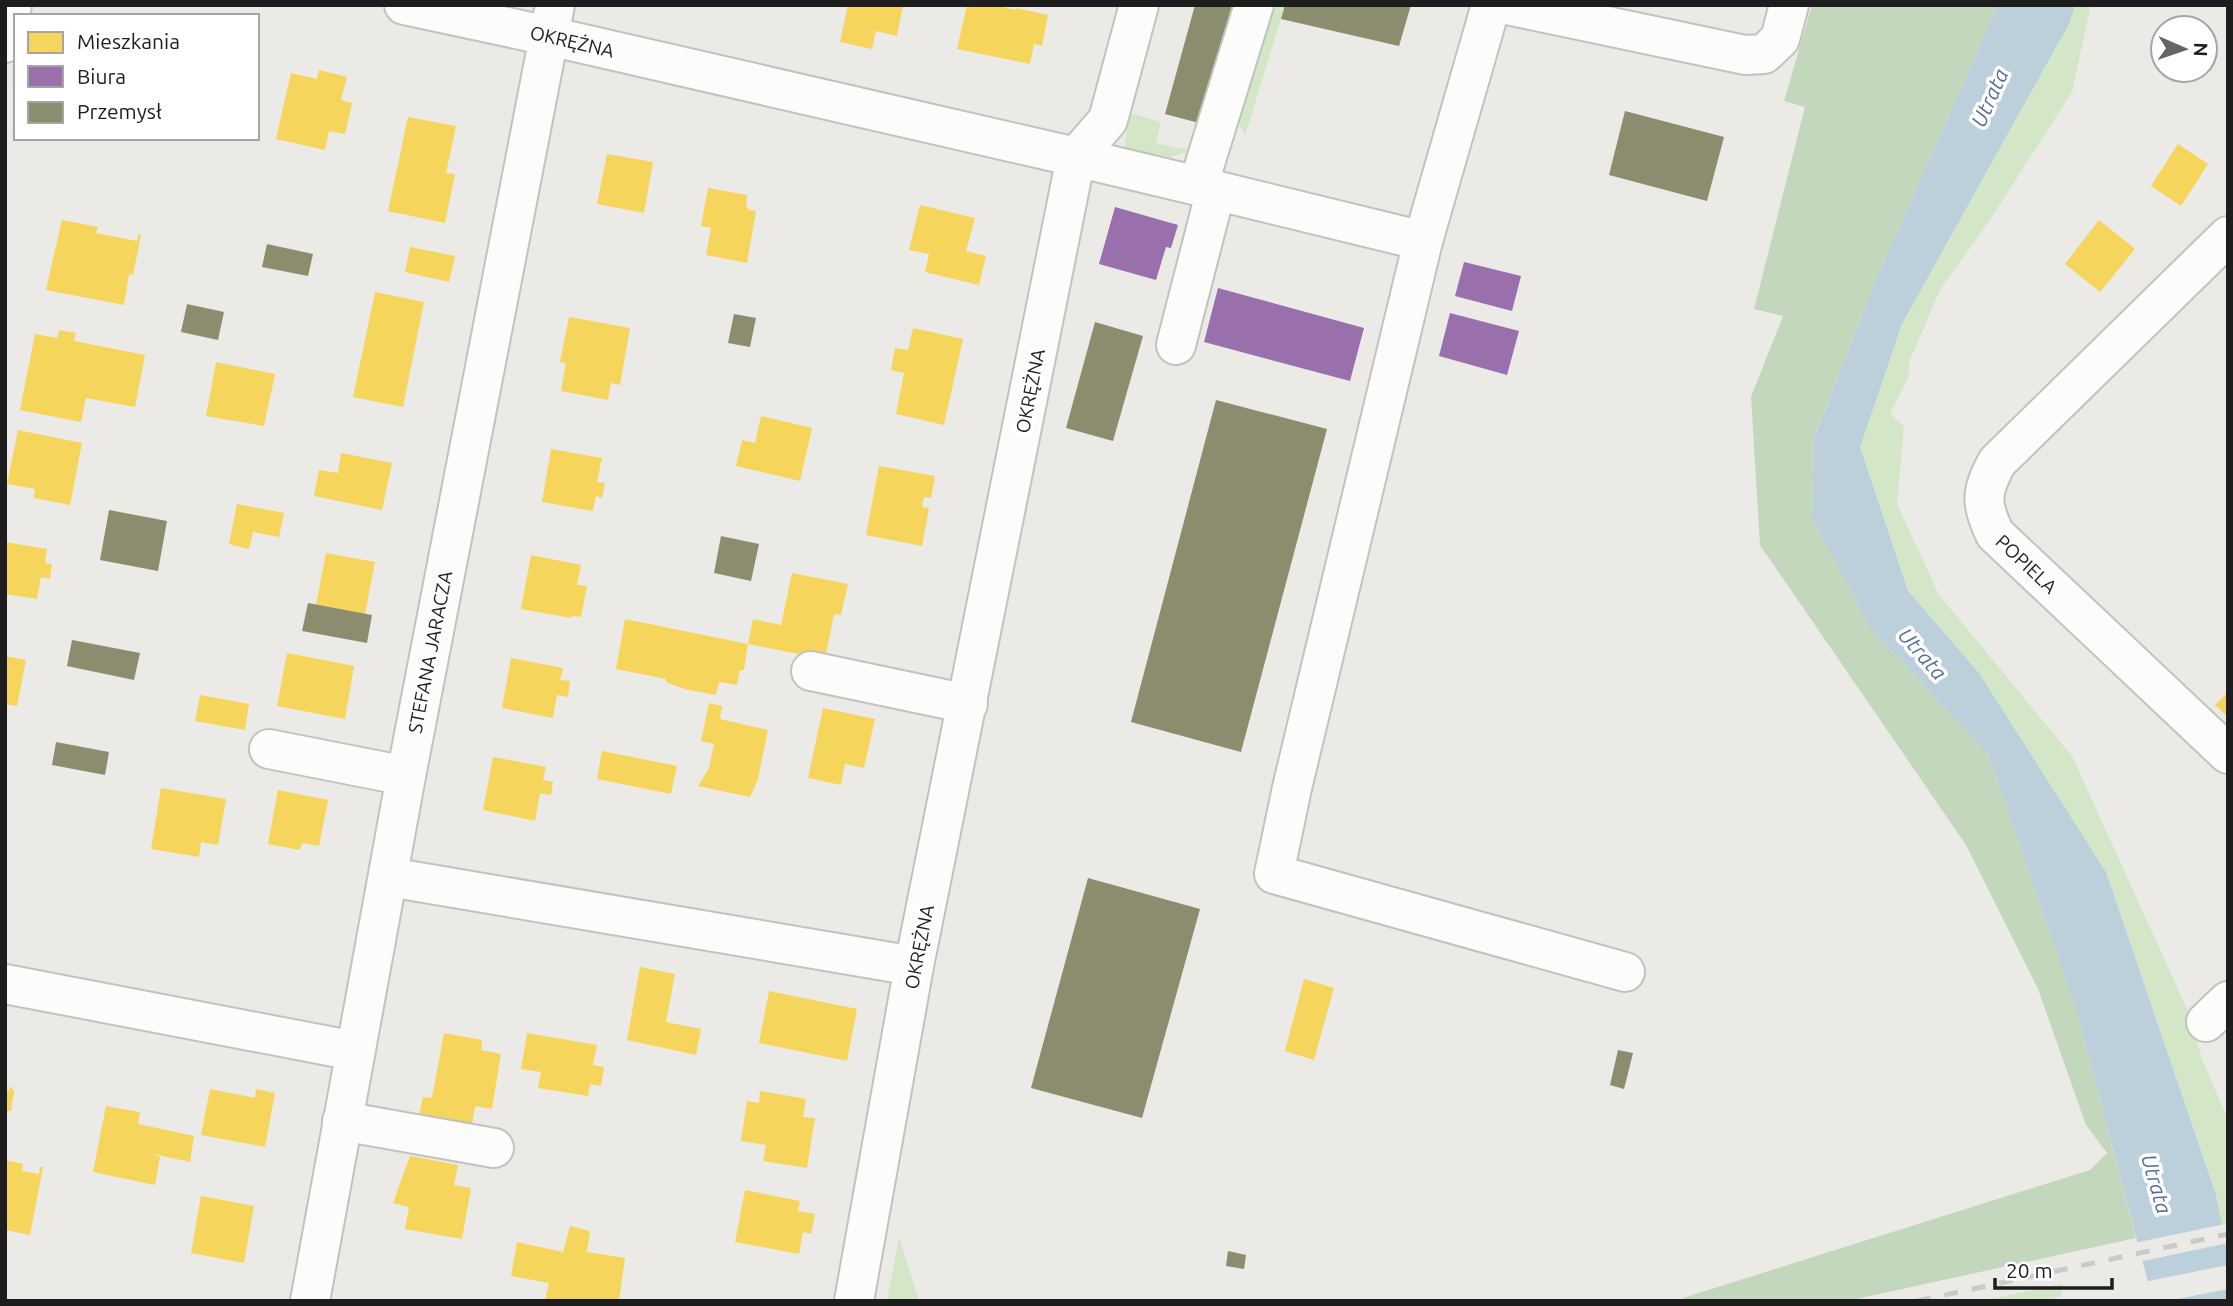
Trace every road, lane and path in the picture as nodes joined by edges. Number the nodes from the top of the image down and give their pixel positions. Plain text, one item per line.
1 (12, 5) edge
2 (404, 5) edge
3 (1139, 5) edge
4 (1254, 5) edge
5 (1491, 5) edge
6 (1507, 5) edge
7 (1789, 5) edge
8 (552, 21) edge
9 (5, 44) edge
10 (1076, 157) junction
11 (1207, 188) junction
12 (2228, 236) edge
13 (1423, 241) junction
14 (1176, 345) dead end
15 (810, 671) dead end
16 (968, 704) junction
17 (269, 749) dead end
18 (2228, 754) edge
19 (406, 776) junction
20 (389, 877) junction
21 (914, 966) junction
22 (1625, 972) dead end
23 (5, 984) edge
24 (355, 1051) junction
25 (342, 1121) junction
26 (494, 1149) dead end
27 (310, 1301) edge
28 (854, 1301) edge

1 - 9 street
2 - 8 street, OKRĘŻNA
3 - 10 street
4 - 11 street
5 - 13 street
6 - 7 street
8 - 10 street, OKRĘŻNA
8 - 19 street, STEFANA JARACZA
10 - 11 street
10 - 16 street, OKRĘŻNA
11 - 13 street
11 - 14 street
12 - 18 street, POPIELA
13 - 22 street
15 - 16 street
16 - 21 street, OKRĘŻNA
17 - 19 street
19 - 20 street, STEFANA JARACZA
20 - 21 street
20 - 24 street, STEFANA JARACZA
21 - 28 street, OKRĘŻNA
23 - 24 street
24 - 25 street, STEFANA JARACZA
25 - 26 street
25 - 27 street, STEFANA JARACZA

